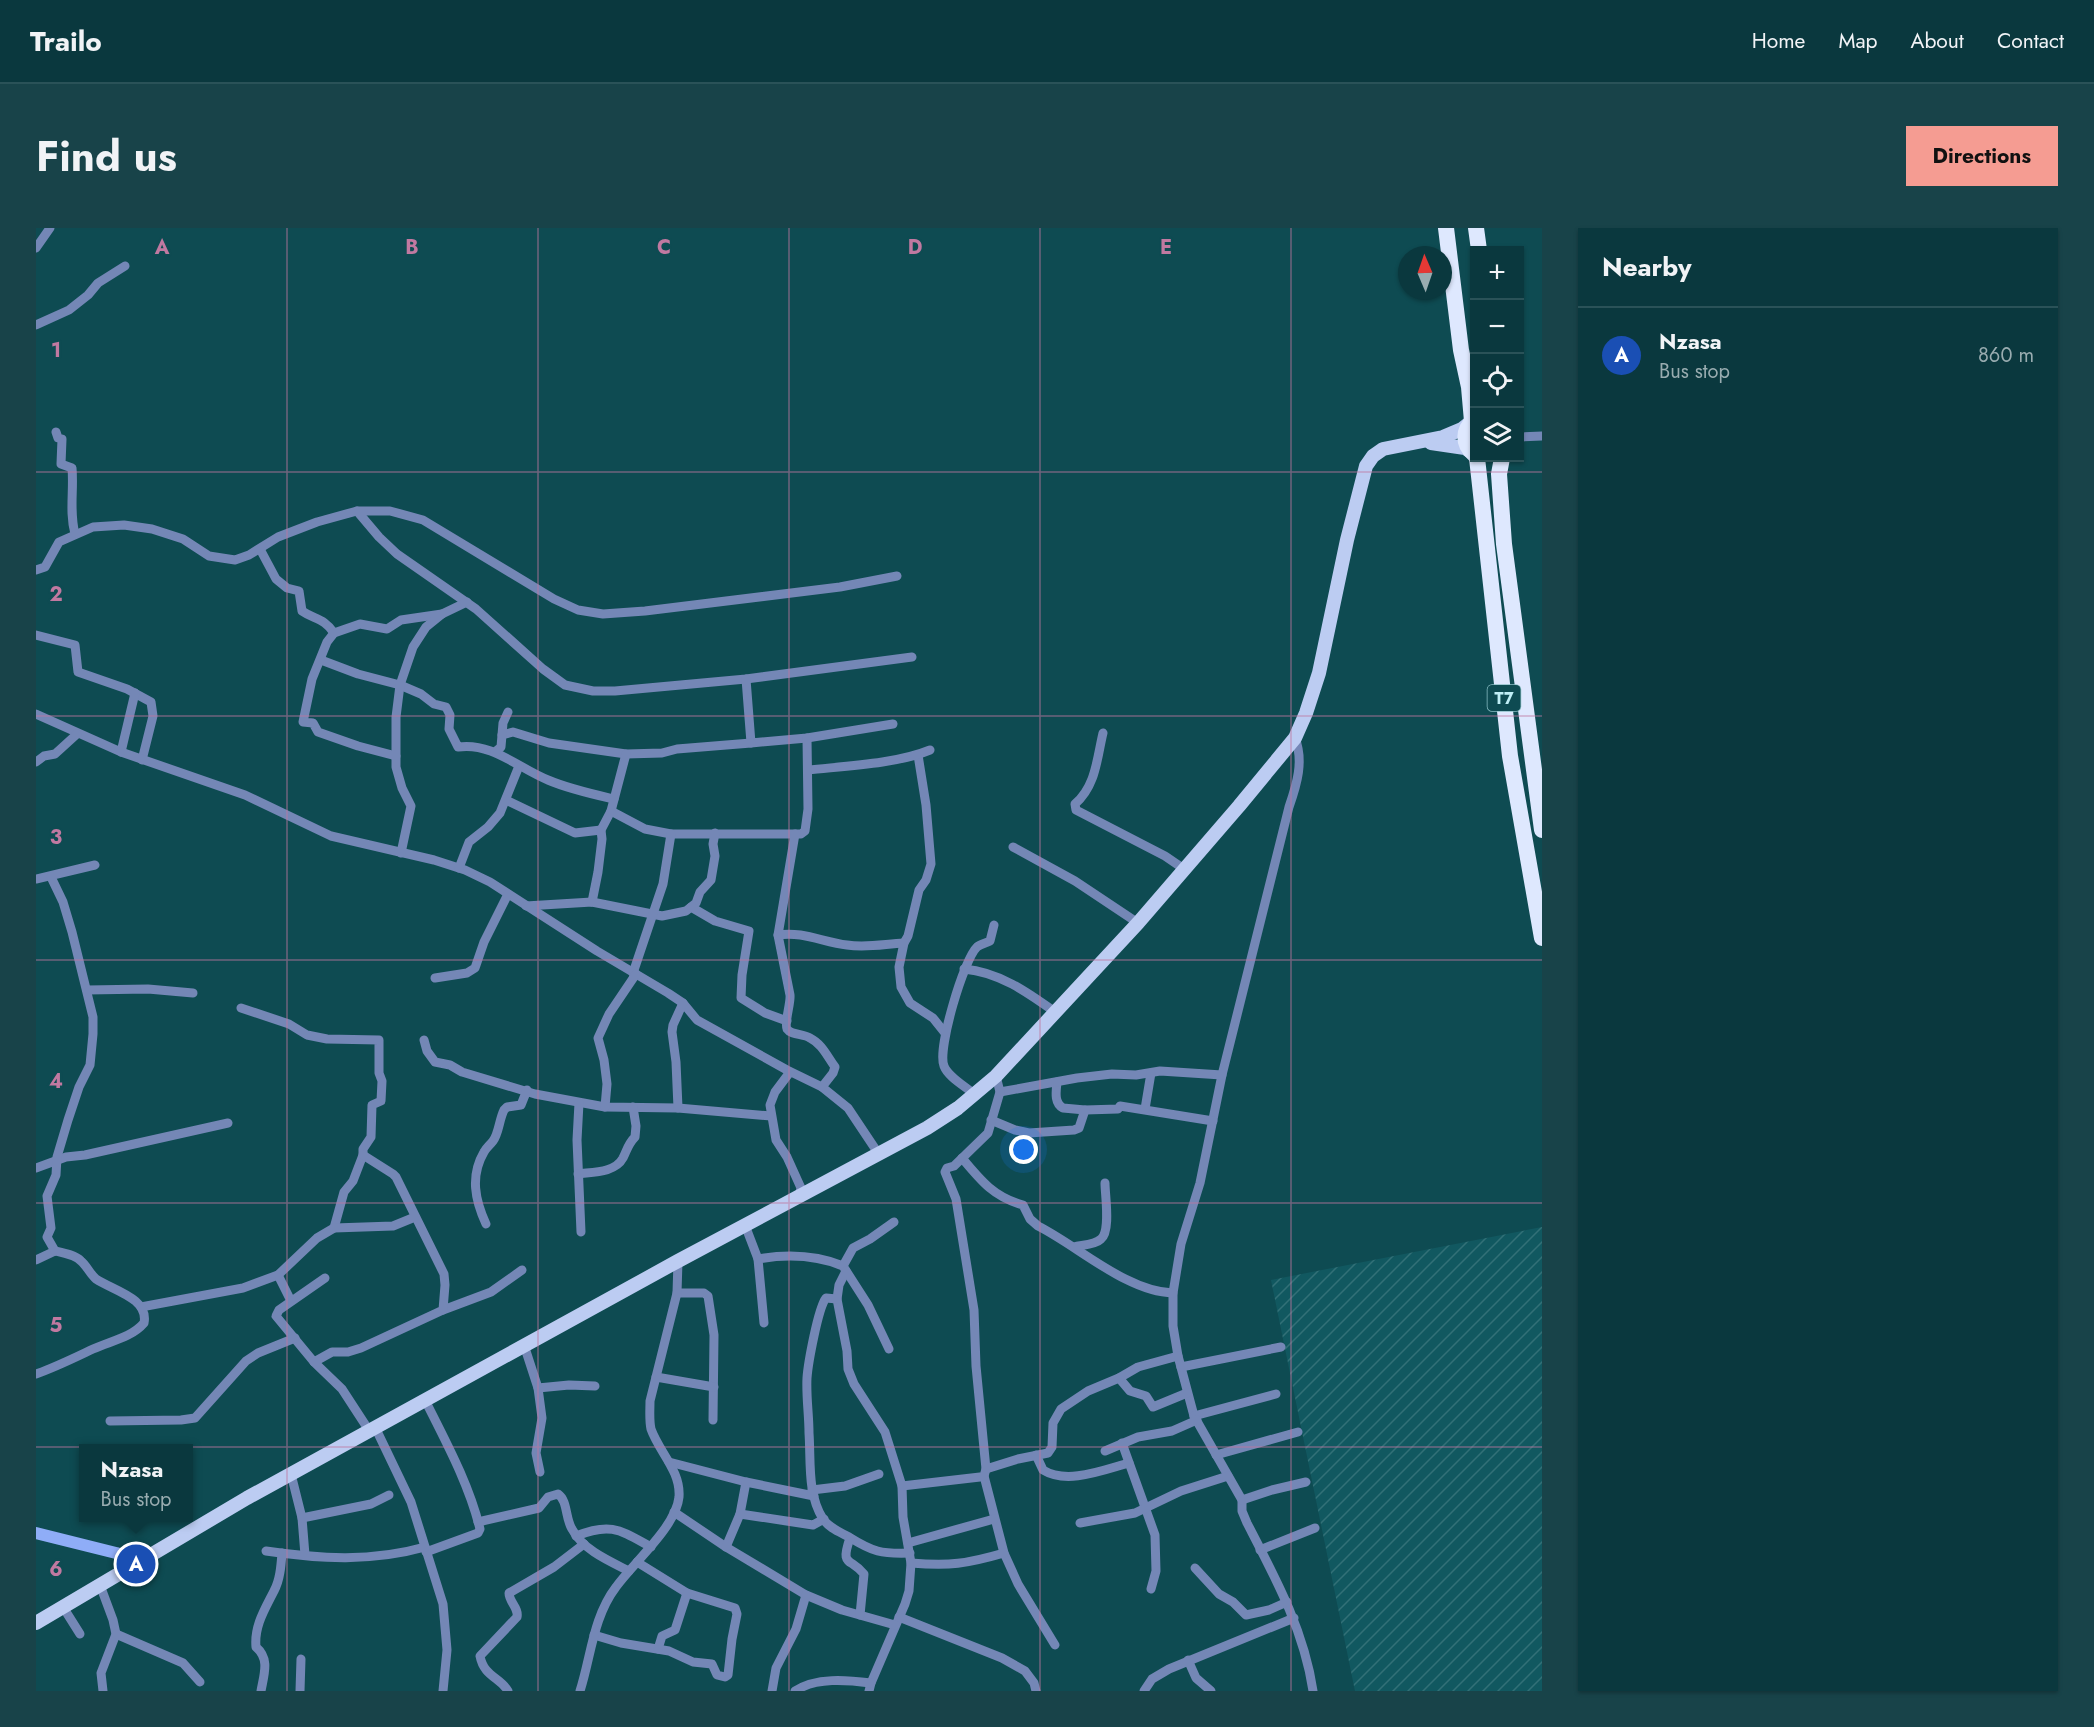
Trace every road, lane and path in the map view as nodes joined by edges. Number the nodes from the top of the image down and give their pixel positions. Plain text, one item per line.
1 (50, 228) edge
2 (1446, 228) edge
3 (1476, 228) edge
4 (1478, 246) edge
5 (36, 248) edge
6 (124, 266) dead end
7 (36, 325) edge
8 (1472, 408) edge
9 (1470, 422) edge
10 (1470, 424) edge
11 (56, 432) dead end
12 (1542, 436) edge
13 (1524, 437) edge
14 (1421, 442) junction
15 (1470, 449) edge
16 (1470, 452) edge
17 (1477, 462) edge
18 (1501, 462) edge
19 (357, 511) junction
20 (75, 534) junction
21 (260, 549) junction
22 (36, 570) edge
23 (897, 576) dead end
24 (466, 602) junction
25 (442, 614) junction
26 (334, 633) junction
27 (36, 635) edge
28 (912, 657) dead end
29 (321, 660) junction
30 (746, 678) junction
31 (400, 685) junction
32 (135, 693) junction
33 (508, 712) dead end
34 (36, 714) edge
35 (893, 724) dead end
36 (1103, 733) dead end
37 (77, 734) junction
38 (502, 735) junction
39 (807, 738) junction
40 (1295, 738) junction
41 (751, 743) junction
42 (930, 750) dead end
43 (121, 752) junction
44 (495, 752) junction
45 (626, 754) junction
46 (918, 754) junction
47 (396, 756) junction
48 (142, 760) junction
49 (36, 762) edge
50 (519, 766) junction
51 (808, 770) junction
52 (614, 799) junction
53 (506, 800) junction
54 (611, 811) junction
55 (601, 830) junction
56 (1542, 830) edge
57 (715, 833) junction
58 (671, 834) junction
59 (795, 834) junction
60 (1013, 847) dead end
61 (401, 853) junction
62 (95, 865) dead end
63 (459, 868) junction
64 (1184, 869) junction
65 (51, 877) junction
66 (36, 879) edge
67 (508, 894) junction
68 (592, 902) junction
69 (526, 906) junction
70 (691, 907) junction
71 (653, 914) junction
72 (1138, 923) junction
73 (994, 925) dead end
74 (777, 934) junction
75 (1542, 938) edge
76 (904, 944) junction
77 (964, 969) junction
78 (634, 973) junction
79 (435, 978) dead end
80 (87, 990) junction
81 (194, 993) dead end
82 (683, 1004) junction
83 (241, 1008) dead end
84 (1055, 1012) junction
85 (787, 1021) junction
86 (945, 1033) junction
87 (424, 1040) dead end
88 (790, 1072) junction
89 (1150, 1073) junction
90 (1222, 1075) junction
91 (996, 1076) junction
92 (1057, 1082) junction
93 (822, 1087) junction
94 (527, 1090) junction
95 (1000, 1092) junction
96 (974, 1094) junction
97 (579, 1103) junction
98 (605, 1107) junction
99 (633, 1107) junction
100 (678, 1108) junction
101 (1145, 1109) junction
102 (1084, 1110) junction
103 (771, 1116) junction
104 (991, 1120) junction
105 (1213, 1121) junction
106 (228, 1124) dead end
107 (878, 1153) junction
108 (363, 1155) junction
109 (962, 1158) junction
110 (56, 1162) junction
111 (36, 1168) edge
112 (578, 1174) junction
113 (1105, 1183) dead end
114 (799, 1196) junction
115 (416, 1217) junction
116 (894, 1222) dead end
117 (486, 1224) dead end
118 (745, 1225) junction
119 (334, 1228) junction
120 (581, 1232) dead end
121 (1074, 1247) junction
122 (55, 1251) junction
123 (758, 1259) junction
124 (36, 1260) edge
125 (678, 1261) junction
126 (845, 1268) junction
127 (522, 1270) dead end
128 (278, 1275) junction
129 (325, 1278) dead end
130 (676, 1293) junction
131 (1173, 1293) junction
132 (837, 1299) junction
133 (291, 1301) junction
134 (141, 1307) junction
135 (443, 1310) junction
136 (764, 1323) dead end
137 (295, 1338) junction
138 (524, 1345) junction
139 (1281, 1347) dead end
140 (889, 1349) dead end
141 (1178, 1356) junction
142 (314, 1362) junction
143 (1181, 1367) junction
144 (36, 1374) edge
145 (656, 1377) junction
146 (1119, 1378) junction
147 (595, 1386) dead end
148 (714, 1387) junction
149 (538, 1388) junction
150 (1187, 1393) junction
151 (1276, 1394) dead end
152 (425, 1400) junction
153 (1195, 1418) junction
154 (713, 1420) dead end
155 (110, 1421) dead end
156 (373, 1431) junction
157 (1298, 1432) dead end
158 (1122, 1443) junction
159 (1105, 1451) dead end
160 (1036, 1455) junction
161 (1216, 1455) junction
162 (669, 1462) junction
163 (1129, 1463) junction
164 (540, 1472) dead end
165 (985, 1472) junction
166 (291, 1474) junction
167 (879, 1474) dead end
168 (1228, 1476) junction
169 (746, 1482) junction
170 (1306, 1482) dead end
171 (902, 1486) junction
172 (813, 1493) junction
173 (389, 1495) dead end
174 (1242, 1500) junction
175 (1146, 1508) junction
176 (674, 1512) junction
177 (740, 1514) junction
178 (302, 1518) junction
179 (824, 1519) junction
180 (994, 1520) junction
181 (478, 1522) junction
182 (1080, 1523) dead end
183 (1315, 1528) dead end
184 (36, 1533) edge
185 (850, 1538) junction
186 (580, 1540) junction
187 (651, 1546) junction
188 (726, 1547) junction
189 (425, 1550) junction
190 (1260, 1550) junction
191 (266, 1551) dead end
192 (1004, 1552) junction
193 (282, 1553) junction
194 (910, 1553) junction
195 (305, 1555) junction
196 (637, 1562) junction
197 (136, 1564) junction
198 (1194, 1568) dead end
199 (629, 1571) junction
200 (100, 1585) junction
201 (1151, 1589) dead end
202 (687, 1593) junction
203 (806, 1595) junction
204 (1287, 1602) junction
205 (63, 1607) junction
206 (860, 1615) junction
207 (1294, 1618) junction
208 (897, 1621) junction
209 (36, 1623) edge
210 (80, 1634) dead end
211 (116, 1634) junction
212 (594, 1635) junction
213 (1055, 1645) dead end
214 (658, 1649) junction
215 (301, 1659) dead end
216 (1188, 1660) junction
217 (200, 1682) dead end
218 (870, 1687) edge
219 (103, 1691) edge
220 (261, 1691) edge
221 (300, 1691) edge
222 (443, 1691) edge
223 (508, 1691) edge
224 (580, 1691) edge
225 (772, 1691) edge
226 (795, 1691) edge
227 (1036, 1691) edge
228 (1144, 1691) edge
229 (1211, 1691) edge
230 (1313, 1691) edge

1 - 5 street
2 - 8 highway, T7
3 - 4 highway
6 - 7 street
9 - 14 main road
10 - 15 highway, T7
11 - 20 street
12 - 13 street
14 - 16 main road
14 - 40 main road
17 - 75 highway, T7
18 - 56 highway, T7
19 - 21 street
19 - 23 street
19 - 24 street
20 - 21 street
20 - 22 street
21 - 26 street
24 - 25 street
24 - 30 street
25 - 26 street
25 - 31 street
26 - 29 street
27 - 32 street
28 - 30 street
29 - 31 street
29 - 47 street
30 - 41 street
31 - 44 street
31 - 47 street
32 - 43 street
32 - 48 street
33 - 38 street
34 - 37 street
35 - 39 street
36 - 64 street
37 - 43 street
37 - 49 street
38 - 44 street
38 - 45 street
39 - 41 street
39 - 51 street
40 - 64 main road
40 - 90 street
41 - 45 street
42 - 46 street
43 - 48 street
44 - 50 street
45 - 52 street
46 - 51 street
46 - 76 street
47 - 61 street
48 - 61 street
50 - 52 street
50 - 53 street
51 - 59 street
52 - 54 street
53 - 55 street
53 - 63 street
54 - 55 street
54 - 58 street
55 - 68 street
57 - 58 street
57 - 59 street
57 - 70 street
58 - 71 street
59 - 74 street
60 - 72 street
61 - 63 street
62 - 65 street
63 - 67 street
64 - 72 main road
65 - 66 street
65 - 80 street
67 - 69 street
67 - 79 street
68 - 69 street
68 - 71 street
69 - 78 street
70 - 71 street
70 - 85 street
71 - 78 street
72 - 84 main road
73 - 77 street
74 - 76 street
74 - 85 street
76 - 86 street
77 - 84 street
77 - 86 street
78 - 82 street
78 - 98 street
80 - 81 street
80 - 110 street
82 - 88 street
82 - 100 street
83 - 108 street
84 - 91 main road
85 - 93 street
86 - 96 street
87 - 94 street
88 - 93 street
88 - 103 street
89 - 90 street
89 - 92 street
89 - 101 street
90 - 105 street
91 - 95 street
91 - 96 main road
92 - 95 street
92 - 102 street
93 - 107 street
94 - 97 street
94 - 117 street
95 - 104 street
96 - 107 main road
97 - 98 street
97 - 112 street
98 - 99 street
99 - 100 street
99 - 112 street
100 - 103 street
101 - 102 street
101 - 105 street
102 - 104 street
103 - 114 street
104 - 109 street
105 - 131 street
106 - 110 street
107 - 114 main road
108 - 115 street
108 - 119 street
109 - 121 street
109 - 165 street
110 - 111 street
110 - 122 street
112 - 120 street
113 - 121 street
114 - 118 main road
115 - 119 street
115 - 135 street
116 - 126 street
118 - 123 street
118 - 125 main road
119 - 128 street
121 - 131 street
122 - 124 street
122 - 134 street
123 - 126 street
123 - 136 street
125 - 130 street
125 - 138 main road
126 - 132 street
126 - 140 street
127 - 135 street
128 - 133 street
128 - 134 street
129 - 133 street
130 - 145 street
130 - 148 street
131 - 141 street
132 - 171 street
132 - 172 street
133 - 137 street
134 - 144 street
135 - 142 street
137 - 142 street
137 - 155 street
138 - 149 street
138 - 152 main road
139 - 143 street
141 - 143 street
141 - 146 street
142 - 156 street
143 - 150 street
145 - 148 street
145 - 162 street
146 - 150 street
146 - 160 street
147 - 149 street
148 - 154 street
149 - 164 street
150 - 153 street
151 - 153 street
152 - 156 main road
152 - 181 street
153 - 158 street
153 - 161 street
156 - 166 main road
156 - 189 street
157 - 161 street
158 - 159 street
158 - 163 street
160 - 163 street
160 - 165 street
161 - 168 street
162 - 169 street
162 - 176 street
163 - 175 street
165 - 171 street
165 - 180 street
166 - 178 street
166 - 197 main road
167 - 172 street
168 - 174 street
168 - 175 street
169 - 172 street
169 - 177 street
170 - 174 street
171 - 194 street
172 - 179 street
173 - 178 street
174 - 190 street
175 - 182 street
175 - 201 street
176 - 187 street
176 - 188 street
177 - 179 street
177 - 188 street
178 - 195 street
179 - 185 street
180 - 192 street
180 - 194 street
181 - 186 street
181 - 189 street
183 - 190 street
184 - 197 main road
185 - 194 street
185 - 206 street
186 - 187 street
186 - 199 street
186 - 223 street
187 - 196 street
188 - 203 street
189 - 195 street
189 - 222 street
190 - 204 street
191 - 193 street
192 - 194 street
192 - 213 street
193 - 195 street
193 - 220 street
194 - 208 street
196 - 199 street
196 - 202 street
197 - 200 main road
198 - 204 street
199 - 212 street
200 - 205 main road
200 - 211 street
202 - 214 street
202 - 214 street
203 - 206 street
203 - 225 street
204 - 207 street
205 - 209 main road
205 - 210 street
206 - 208 street
207 - 216 street
207 - 230 street
208 - 218 street
208 - 227 street
211 - 217 street
211 - 219 street
212 - 214 street
212 - 224 street
215 - 221 street
216 - 228 street
216 - 229 street
218 - 226 street

